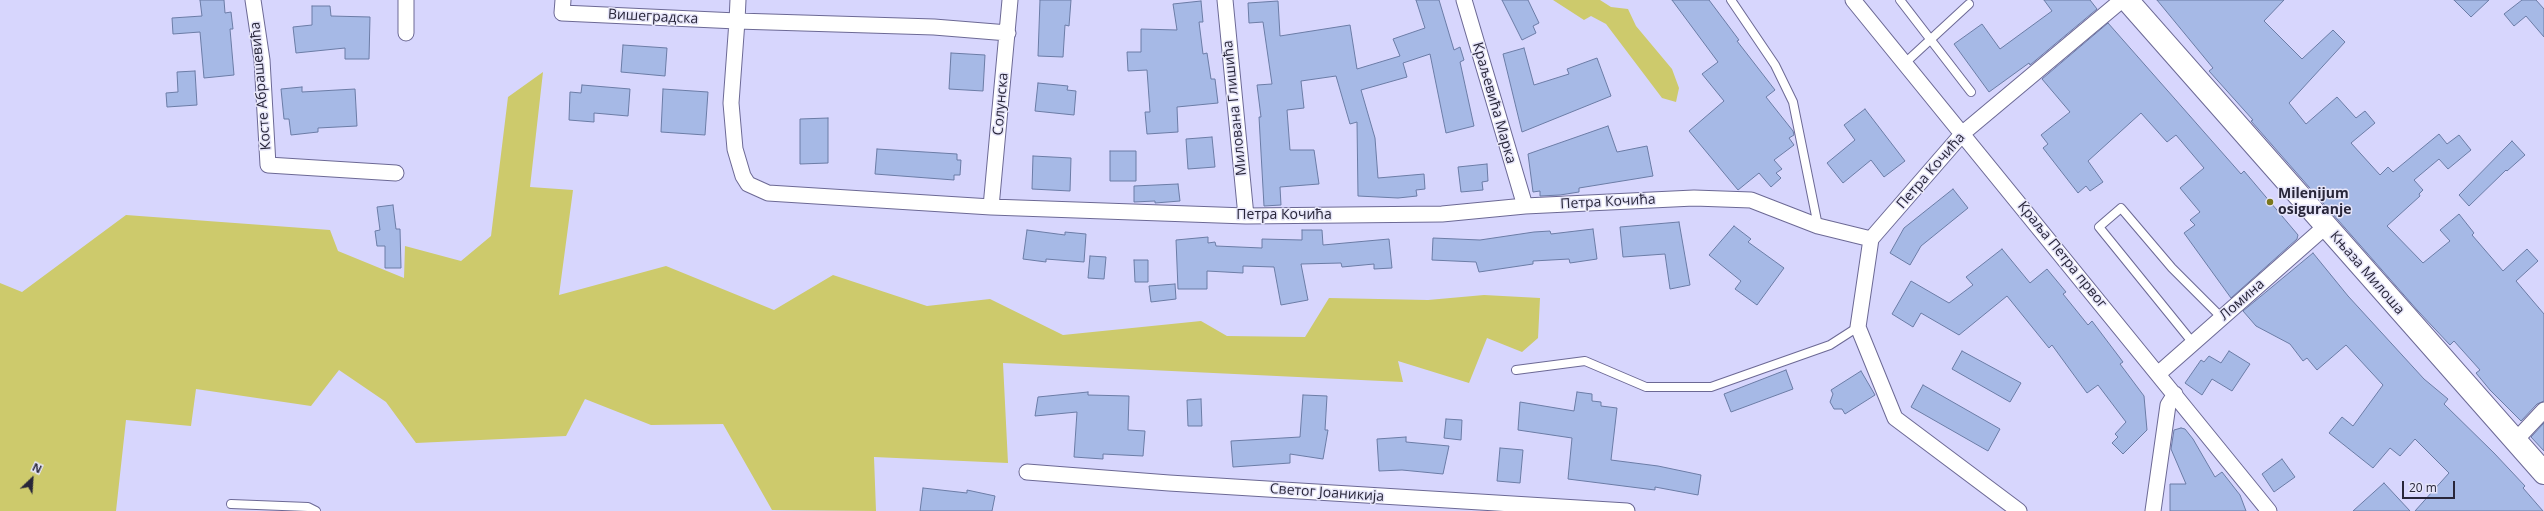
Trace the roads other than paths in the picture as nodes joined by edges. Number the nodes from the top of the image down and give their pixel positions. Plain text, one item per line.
1 (253, 0) edge
2 (406, 0) edge
3 (563, 0) edge
4 (738, 0) edge
5 (1010, 0) edge
6 (1225, 0) edge
7 (1464, 0) edge
8 (1731, 0) edge
9 (1853, 0) edge
10 (1900, 0) edge
11 (2122, 0) edge
12 (2128, 0) edge
13 (1969, 4) dead end
14 (737, 21) junction
15 (406, 33) dead end
16 (1008, 33) junction
17 (1931, 40) junction
18 (1905, 63) junction
19 (1971, 92) dead end
20 (1964, 133) junction
21 (396, 173) dead end
22 (1525, 206) junction
23 (991, 208) junction
24 (1246, 216) junction
25 (1818, 226) junction
26 (2326, 226) junction
27 (1871, 239) junction
28 (2222, 318) junction
29 (1858, 327) junction
30 (2193, 343) junction
31 (1516, 370) dead end
32 (2158, 374) junction
33 (2175, 394) junction
34 (2544, 410) edge
35 (2515, 441) junction
36 (1027, 472) dead end
37 (2544, 473) edge
38 (231, 504) dead end
39 (1585, 510) edge
40 (316, 511) edge
41 (1627, 511) edge
42 (2018, 511) edge
43 (2153, 511) edge
44 (2269, 511) edge

1 - 21 street, Косте Абрашевића
2 - 15 street
3 - 14 street, Вишеградска
4 - 14 street
5 - 16 street, Солунска
6 - 24 street, Милована Глишића
7 - 22 street, Краљевића Марка
8 - 25 lane
9 - 18 street, Краља Петра првог
10 - 17 lane
11 - 20 street, Петра Кочића
12 - 26 street, Књаза Милоша
13 - 17 lane
14 - 16 street
14 - 23 street, Петра Кочића
16 - 23 street, Солунска
17 - 18 lane
17 - 19 lane
18 - 20 street, Краља Петра првог
20 - 27 street, Петра Кочића
20 - 32 street, Краља Петра првог
22 - 24 street, Петра Кочића
22 - 25 street, Петра Кочића
23 - 24 street, Петра Кочића
25 - 27 street, Петра Кочића
26 - 28 street, Ломина
26 - 35 street, Књаза Милоша
27 - 29 street
28 - 30 street, Ломина
28 - 30 lane
29 - 31 lane
29 - 42 street
30 - 32 street, Ломина
32 - 33 street, Краља Петра првог
33 - 43 street
33 - 44 street, Краља Петра првог
34 - 35 street
35 - 37 street, Књаза Милоша
36 - 39 street, Светог Јоаникија
38 - 40 lane
39 - 41 street, Светог Јоаникија

